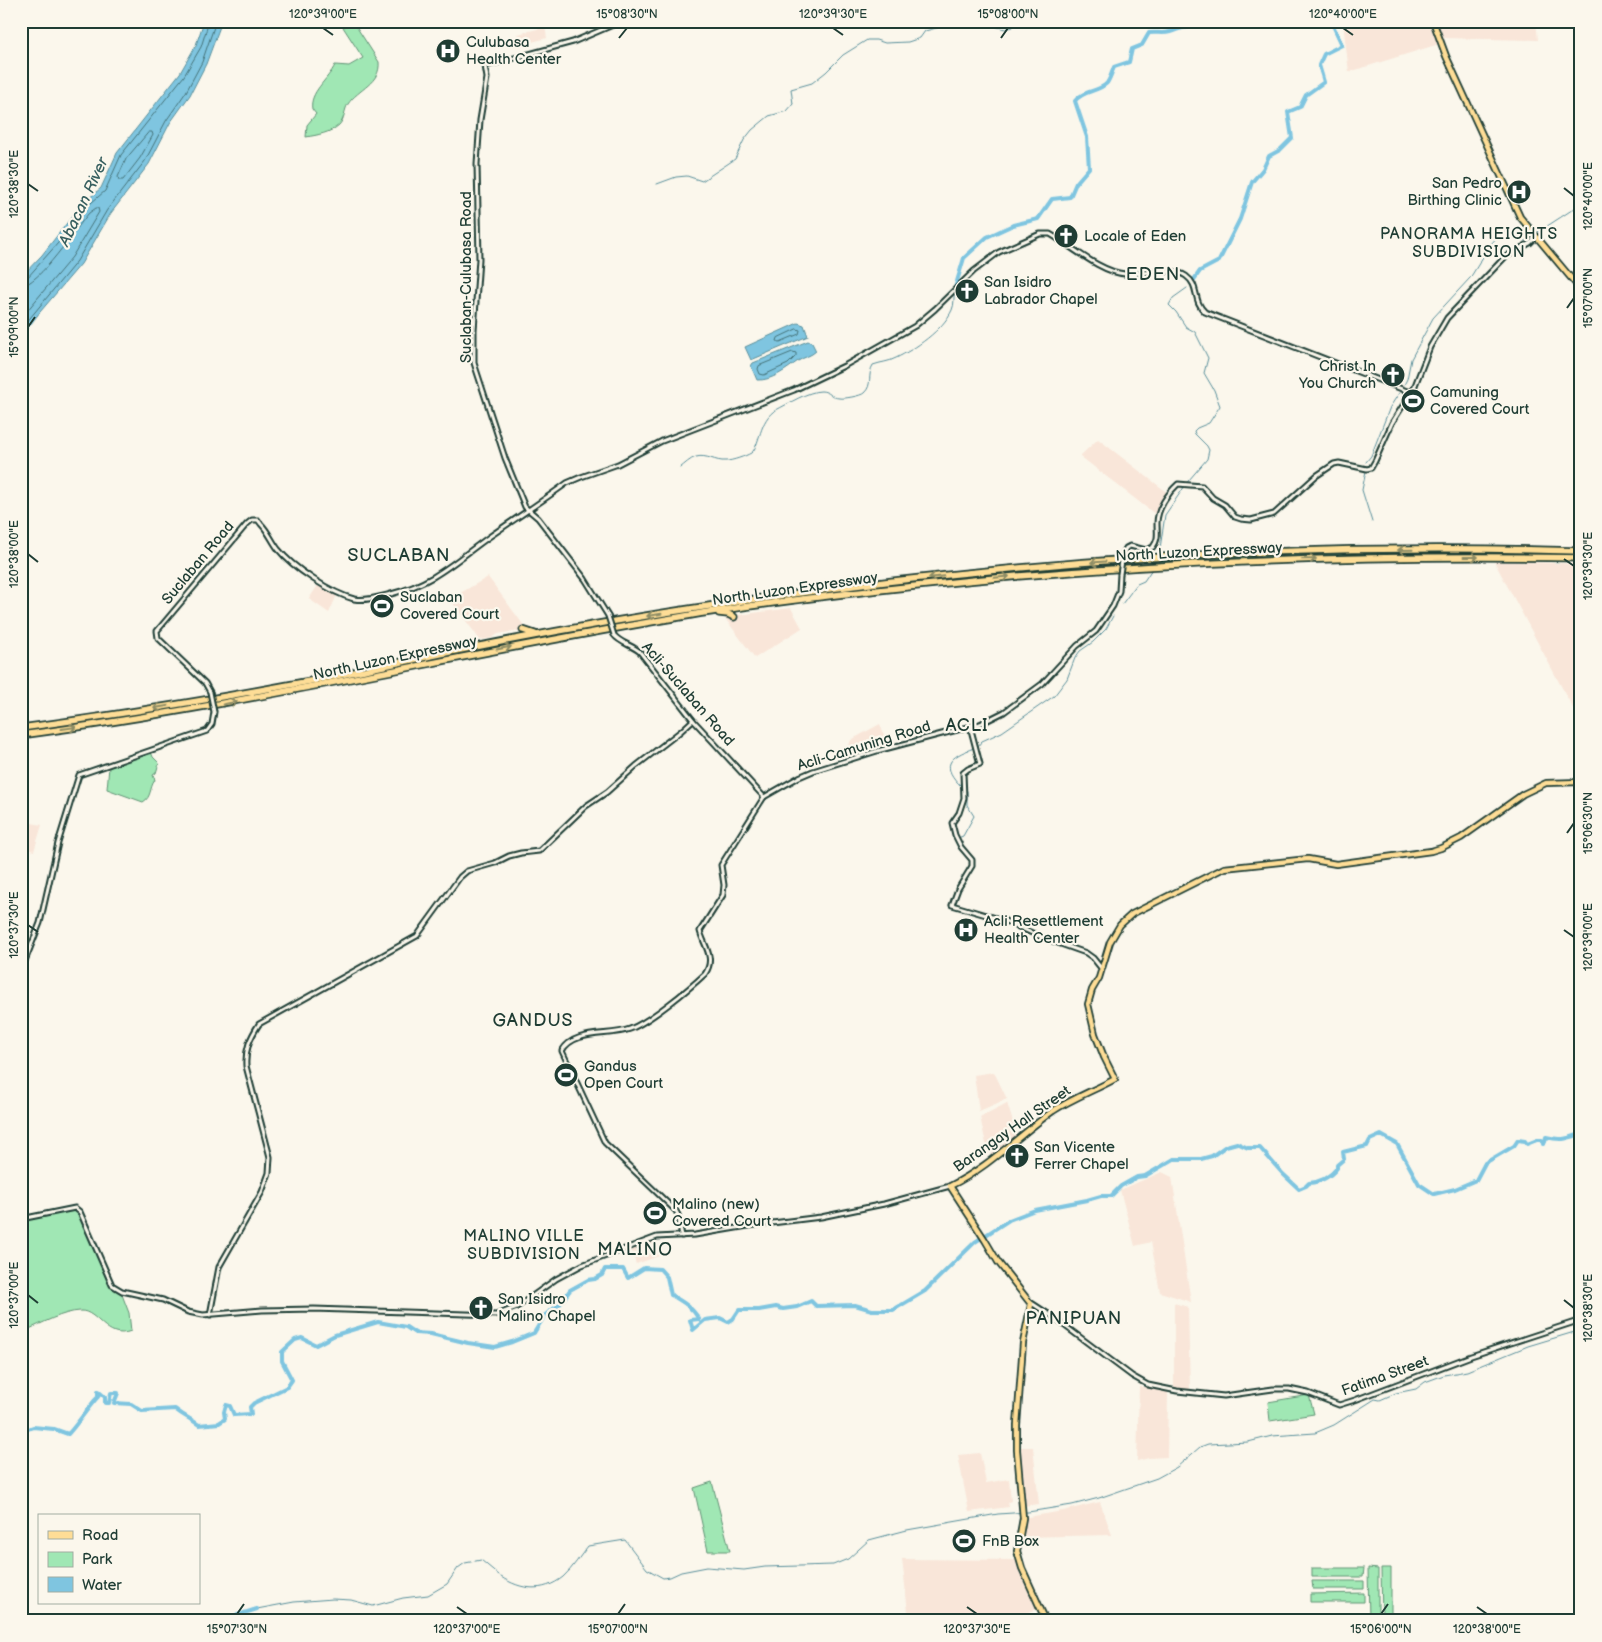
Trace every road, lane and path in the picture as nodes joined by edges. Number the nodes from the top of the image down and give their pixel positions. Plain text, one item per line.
1 (622, 21) edge
2 (1433, 21) edge
3 (1536, 237) junction
4 (1581, 290) edge
5 (1412, 393) junction
6 (528, 510) junction
7 (1581, 551) edge
8 (1581, 558) edge
9 (846, 594) junction
10 (782, 608) dead end
11 (734, 617) dead end
12 (667, 619) junction
13 (592, 626) junction
14 (523, 630) dead end
15 (482, 640) dead end
16 (435, 656) junction
17 (693, 720) junction
18 (970, 726) junction
19 (21, 728) edge
20 (21, 735) edge
21 (1581, 783) edge
22 (764, 797) junction
23 (1102, 968) junction
24 (21, 971) edge
25 (950, 1186) junction
26 (21, 1209) edge
27 (22, 1219) edge
28 (682, 1236) junction
29 (1030, 1302) junction
30 (210, 1315) junction
31 (1581, 1320) edge
32 (1046, 1621) edge

1 - 6 street, Suclaban-Culubasa Road
2 - 3 main road
3 - 4 main road
3 - 5 street
5 - 6 street
5 - 18 street, Acli-Camuning Road, bridge
6 - 17 street, Acli-Suclaban Road, bridge
6 - 24 street, Suclaban Road, bridge
7 -> 13 highway, North Luzon Expressway
9 -> 8 highway, North Luzon Expressway
9 - 10 highway
9 - 12 highway, North Luzon Expressway
11 - 12 highway
20 -> 12 highway, North Luzon Expressway
13 - 14 highway
13 - 16 highway, North Luzon Expressway
15 - 16 highway
16 -> 19 highway, North Luzon Expressway
17 - 22 street, Acli-Suclaban Road
17 - 30 street
18 - 22 street, Acli-Camuning Road
18 - 23 street
21 - 23 main road
22 - 28 street
23 - 25 main road, Barangay Hall Street
25 - 28 street
25 - 29 main road
26 - 27 street
27 - 30 street
28 - 30 street
29 - 31 street, Fatima Street
29 - 32 main road

